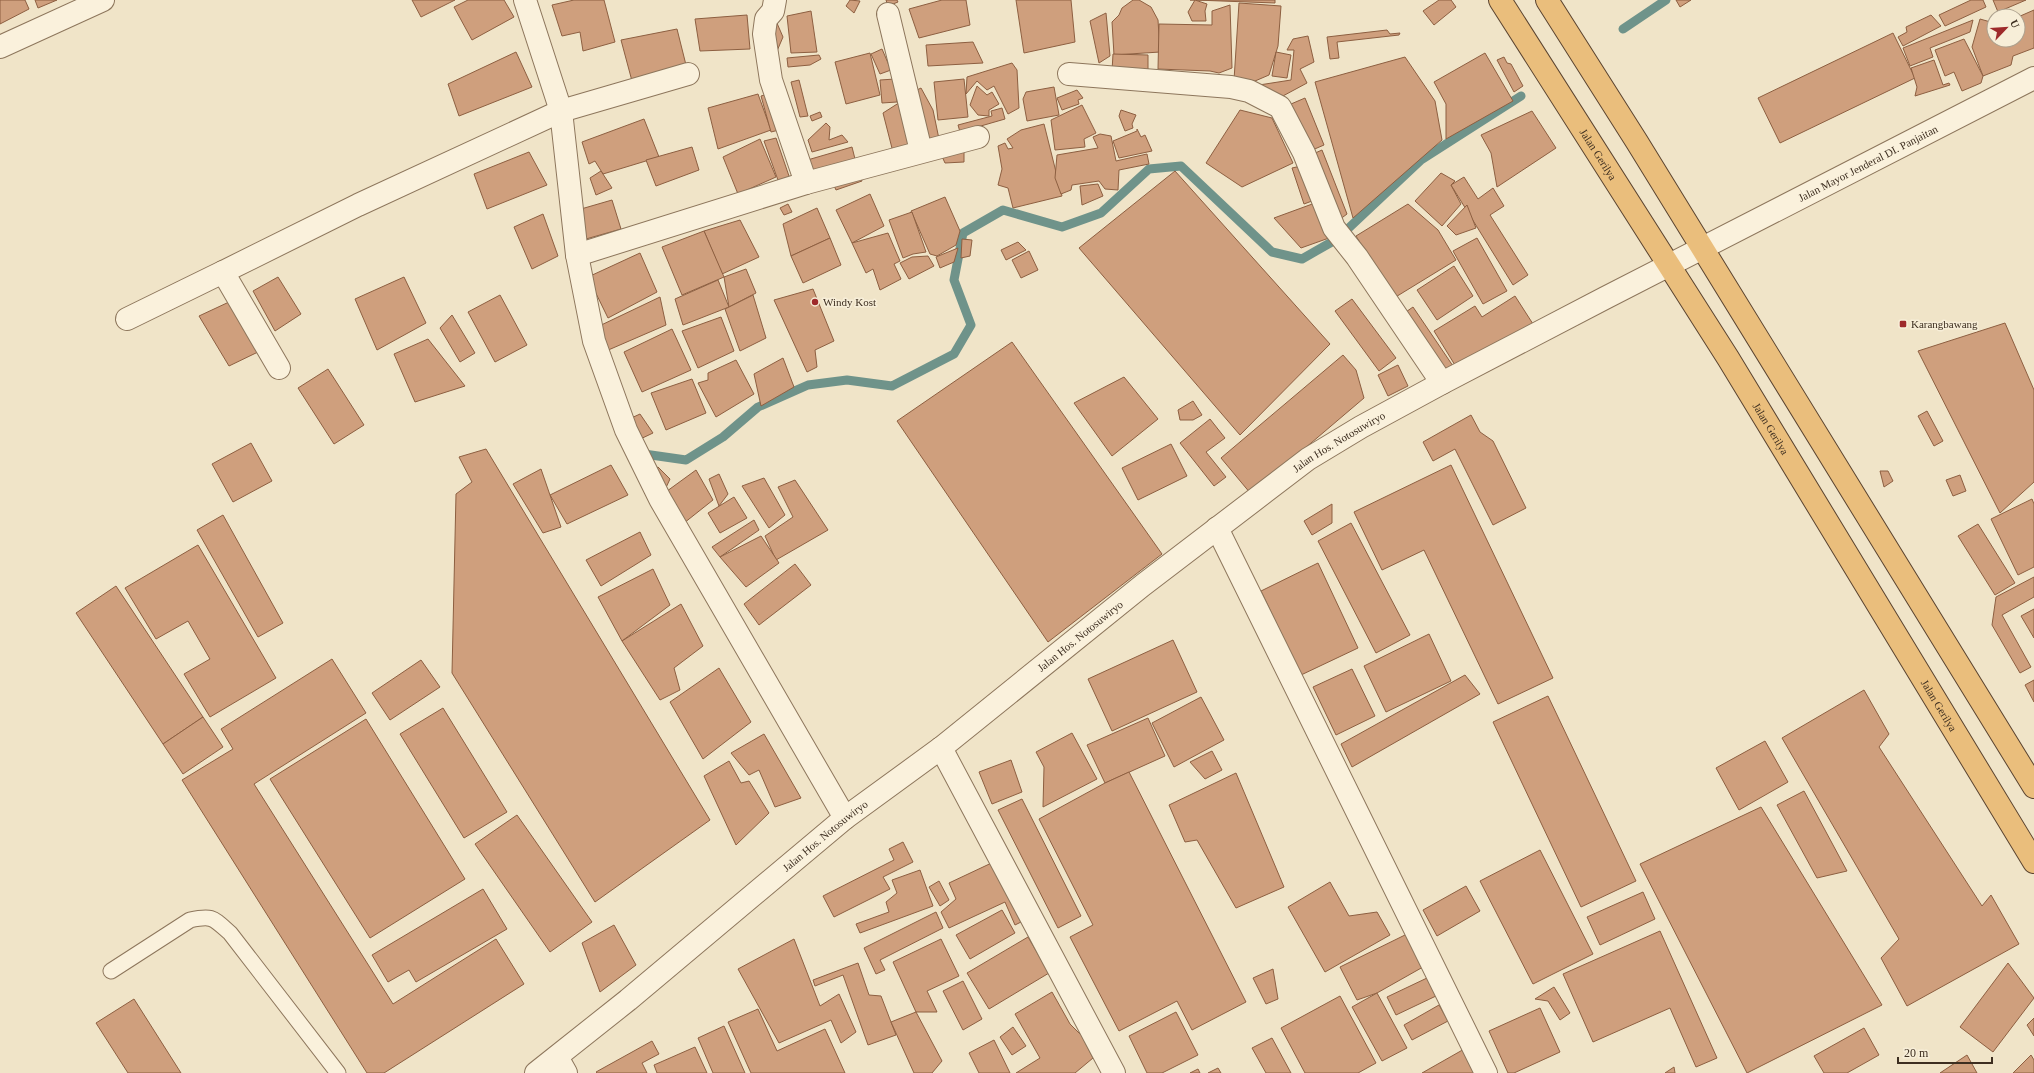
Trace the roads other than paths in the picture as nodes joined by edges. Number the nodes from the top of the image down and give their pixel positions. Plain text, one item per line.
1 (102, 0) edge
2 (525, 0) edge
3 (775, 0) edge
4 (1500, 0) edge
5 (1547, 0) edge
6 (888, 14) dead end
7 (0, 47) edge
8 (688, 74) dead end
9 (1070, 74) dead end
10 (2034, 78) edge
11 (561, 111) junction
12 (978, 137) dead end
13 (921, 151) junction
14 (806, 183) junction
15 (1701, 247) junction
16 (577, 255) junction
17 (1668, 265) junction
18 (223, 272) junction
19 (127, 319) dead end
20 (279, 368) dead end
21 (1442, 383) junction
22 (1217, 528) junction
23 (941, 748) junction
24 (2034, 787) edge
25 (845, 818) junction
26 (2034, 862) edge
27 (111, 971) dead end
28 (561, 1065) edge
29 (1109, 1071) edge
30 (338, 1073) edge
31 (536, 1073) edge
32 (1486, 1073) edge

1 - 7 street
2 - 11 street
3 - 14 street
4 - 17 highway, Jalan Gerilya
5 - 15 highway
6 - 13 street
8 - 11 street
9 - 21 street
10 - 15 street, Jalan Mayor Jenderal DI. Panjaitan
11 - 16 street
11 - 18 street
12 - 13 street
13 - 14 street
14 - 16 street
15 - 17 street, Jalan Mayor Jenderal DI. Panjaitan
15 - 24 highway
16 - 25 street
17 - 21 street, Jalan Hos. Notosuwiryo
17 - 26 highway, Jalan Gerilya
18 - 19 street
18 - 20 street
21 - 22 street, Jalan Hos. Notosuwiryo
22 - 23 street, Jalan Hos. Notosuwiryo
22 - 32 street
23 - 25 street, Jalan Hos. Notosuwiryo
23 - 29 street
25 - 28 street, Jalan Hos. Notosuwiryo
27 - 30 lane
28 - 31 street, Jalan Hos. Notosuwiryo

